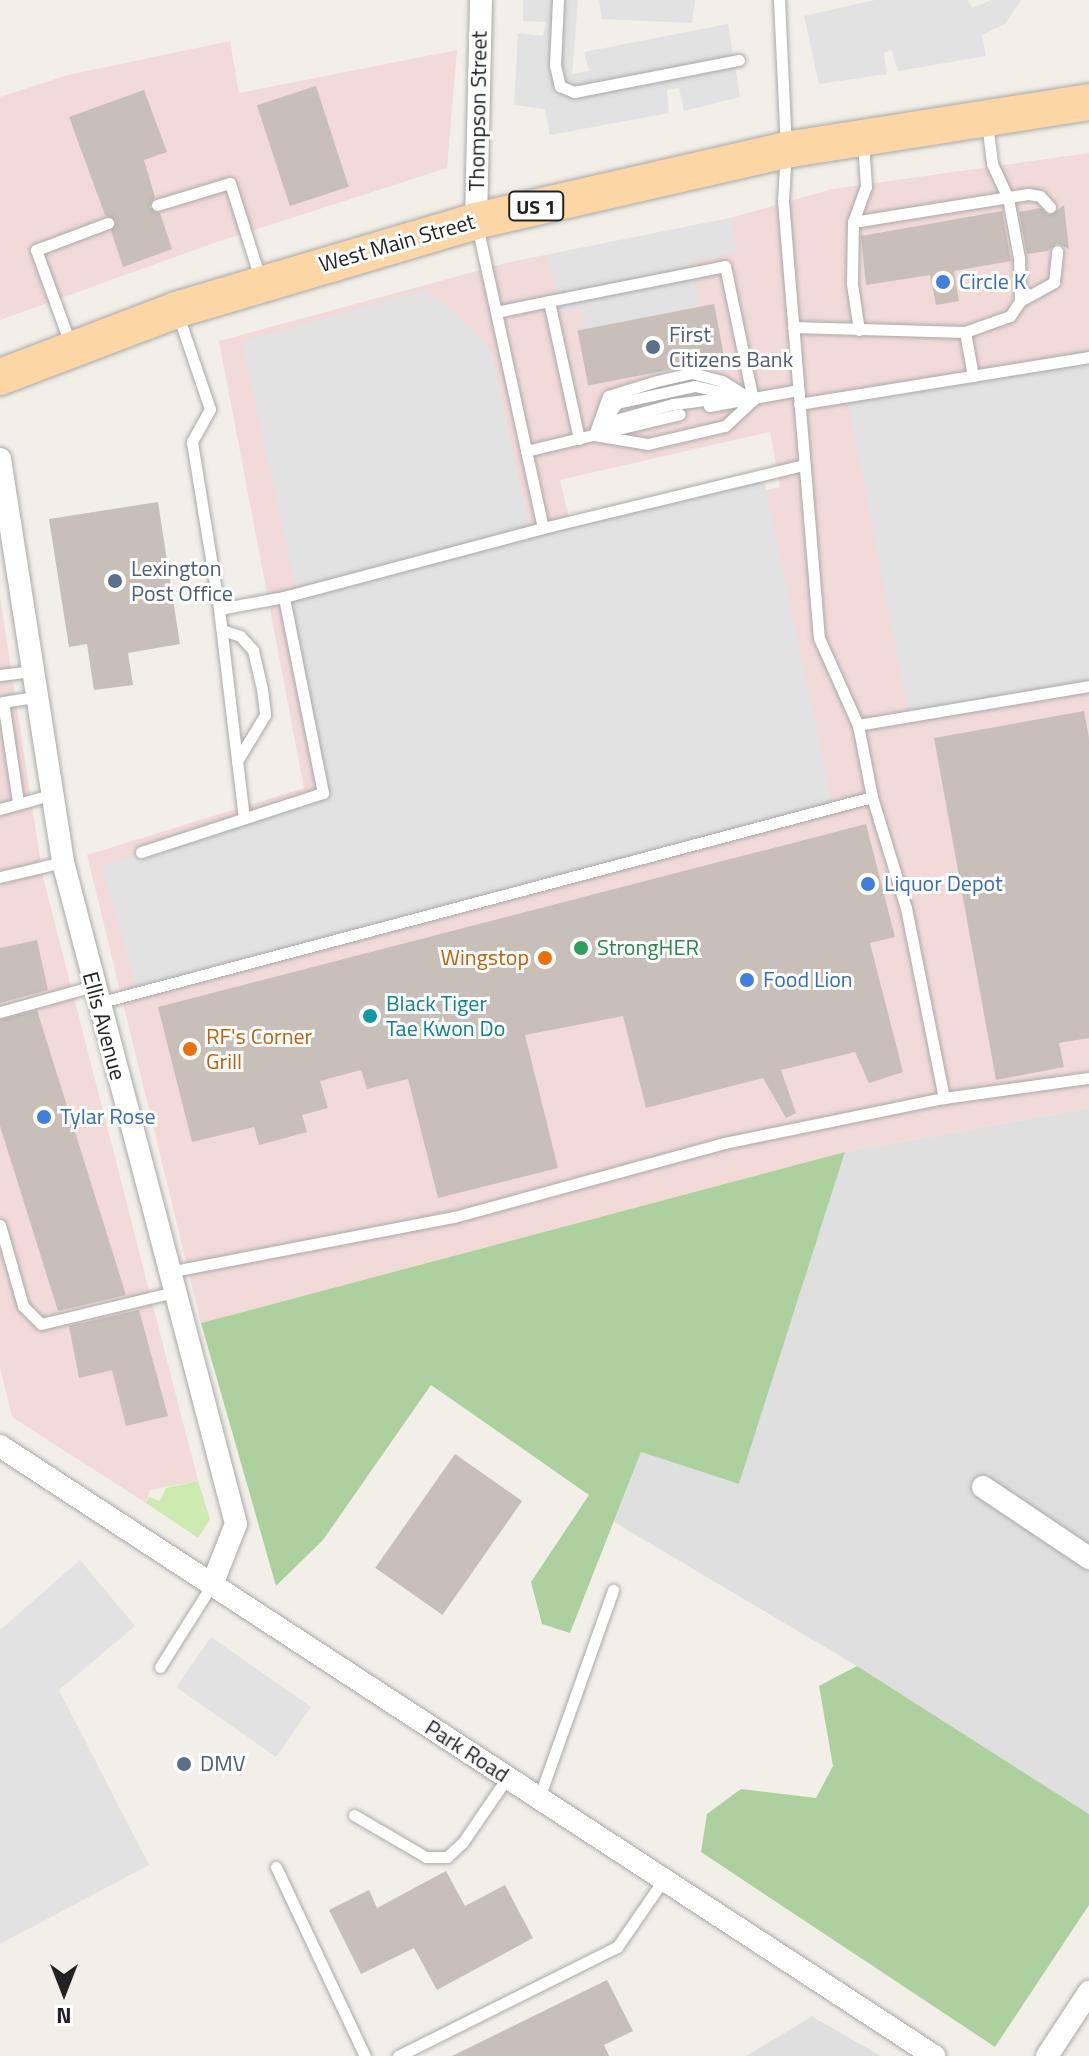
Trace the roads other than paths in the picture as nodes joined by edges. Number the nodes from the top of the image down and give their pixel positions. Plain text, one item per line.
1 (481, 0) edge
2 (558, 0) edge
3 (779, 0) edge
4 (739, 60) dead end
5 (1089, 102) edge
6 (987, 118) junction
7 (863, 138) junction
8 (786, 150) junction
9 (1008, 198) junction
10 (157, 205) dead end
11 (1050, 207) dead end
12 (476, 221) junction
13 (853, 222) junction
14 (108, 223) dead end
15 (1057, 251) dead end
16 (262, 282) junction
17 (549, 301) junction
18 (1020, 301) junction
19 (176, 310) junction
20 (496, 312) junction
21 (793, 327) junction
22 (859, 330) junction
23 (965, 332) junction
24 (72, 349) junction
25 (1089, 357) edge
26 (973, 376) junction
27 (0, 377) edge
28 (798, 390) junction
29 (753, 400) junction
30 (799, 404) junction
31 (709, 406) dead end
32 (680, 414) dead end
33 (594, 435) junction
34 (579, 439) junction
35 (526, 451) junction
36 (0, 459) edge
37 (804, 465) junction
38 (543, 528) junction
39 (284, 597) junction
40 (219, 609) junction
41 (222, 630) junction
42 (32, 671) junction
43 (0, 675) edge
44 (1089, 686) edge
45 (34, 697) junction
46 (858, 725) junction
47 (237, 761) junction
48 (50, 795) junction
49 (872, 797) junction
50 (18, 802) junction
51 (0, 809) edge
52 (244, 818) junction
53 (141, 852) dead end
54 (63, 862) junction
55 (0, 877) edge
56 (96, 995) junction
57 (0, 1012) edge
58 (1089, 1078) edge
59 (944, 1098) junction
60 (0, 1225) edge
61 (171, 1282) junction
62 (0, 1446) edge
63 (983, 1487) dead end
64 (1089, 1558) edge
65 (213, 1582) junction
66 (613, 1590) dead end
67 (160, 1667) dead end
68 (507, 1778) junction
69 (539, 1798) junction
70 (354, 1815) dead end
71 (276, 1867) dead end
72 (664, 1879) junction
73 (1089, 1992) edge
74 (365, 2056) edge
75 (398, 2056) edge
76 (934, 2056) edge
77 (1047, 2056) edge

1 - 12 street, Thompson Street
2 - 4 lane
3 - 8 lane
5 - 6 main road, West Main Street / US 1
6 - 7 main road, West Main Street / US 1
6 - 9 lane
7 - 8 main road, West Main Street / US 1
7 - 13 lane
8 - 12 main road, West Main Street / US 1
8 - 21 lane
9 - 11 lane
9 - 13 lane
9 - 18 lane
10 - 16 lane
12 - 16 main road, West Main Street / US 1
12 - 20 lane
13 - 22 lane
14 - 24 lane
15 - 18 lane
16 - 19 main road, West Main Street / US 1
17 - 20 lane
17 - 29 lane
17 - 34 lane
18 - 23 lane
19 - 24 main road, West Main Street / US 1
19 - 40 lane
20 - 35 lane
21 - 22 lane
21 - 28 lane
22 - 23 lane
23 - 26 lane
24 - 27 main road, West Main Street / US 1
25 - 26 lane
26 - 30 lane
28 - 29 lane
28 - 30 lane
29 - 31 lane
29 - 33 lane
29 - 33 lane
29 - 33 lane
30 - 37 lane
32 - 33 lane
33 - 34 lane
34 - 35 lane
35 - 38 lane
36 - 42 street, Ellis Avenue
37 - 38 lane
37 - 46 lane
38 - 39 lane
39 - 40 lane
39 - 52 lane
40 - 41 lane
41 - 47 lane
41 - 47 lane
42 - 43 lane
42 - 45 street, Ellis Avenue
44 - 46 lane
45 - 48 street, Ellis Avenue
45 - 50 lane
46 - 49 lane
47 - 52 lane
48 - 50 lane
48 - 54 street, Ellis Avenue
49 - 56 lane
49 - 59 lane
50 - 51 lane
52 - 53 lane
54 - 55 lane
54 - 56 street, Ellis Avenue
56 - 57 lane
56 - 61 street, Ellis Avenue
58 - 59 lane
59 - 61 lane
60 - 61 lane
61 - 65 street, Ellis Avenue
62 - 65 street, Park Road
63 - 64 street
65 - 67 lane
65 - 68 street, Park Road
66 - 69 lane
68 - 69 street, Park Road
68 - 70 lane
69 - 72 street, Park Road
71 - 74 lane
72 - 75 lane
72 - 76 street, Park Road
73 - 77 street

